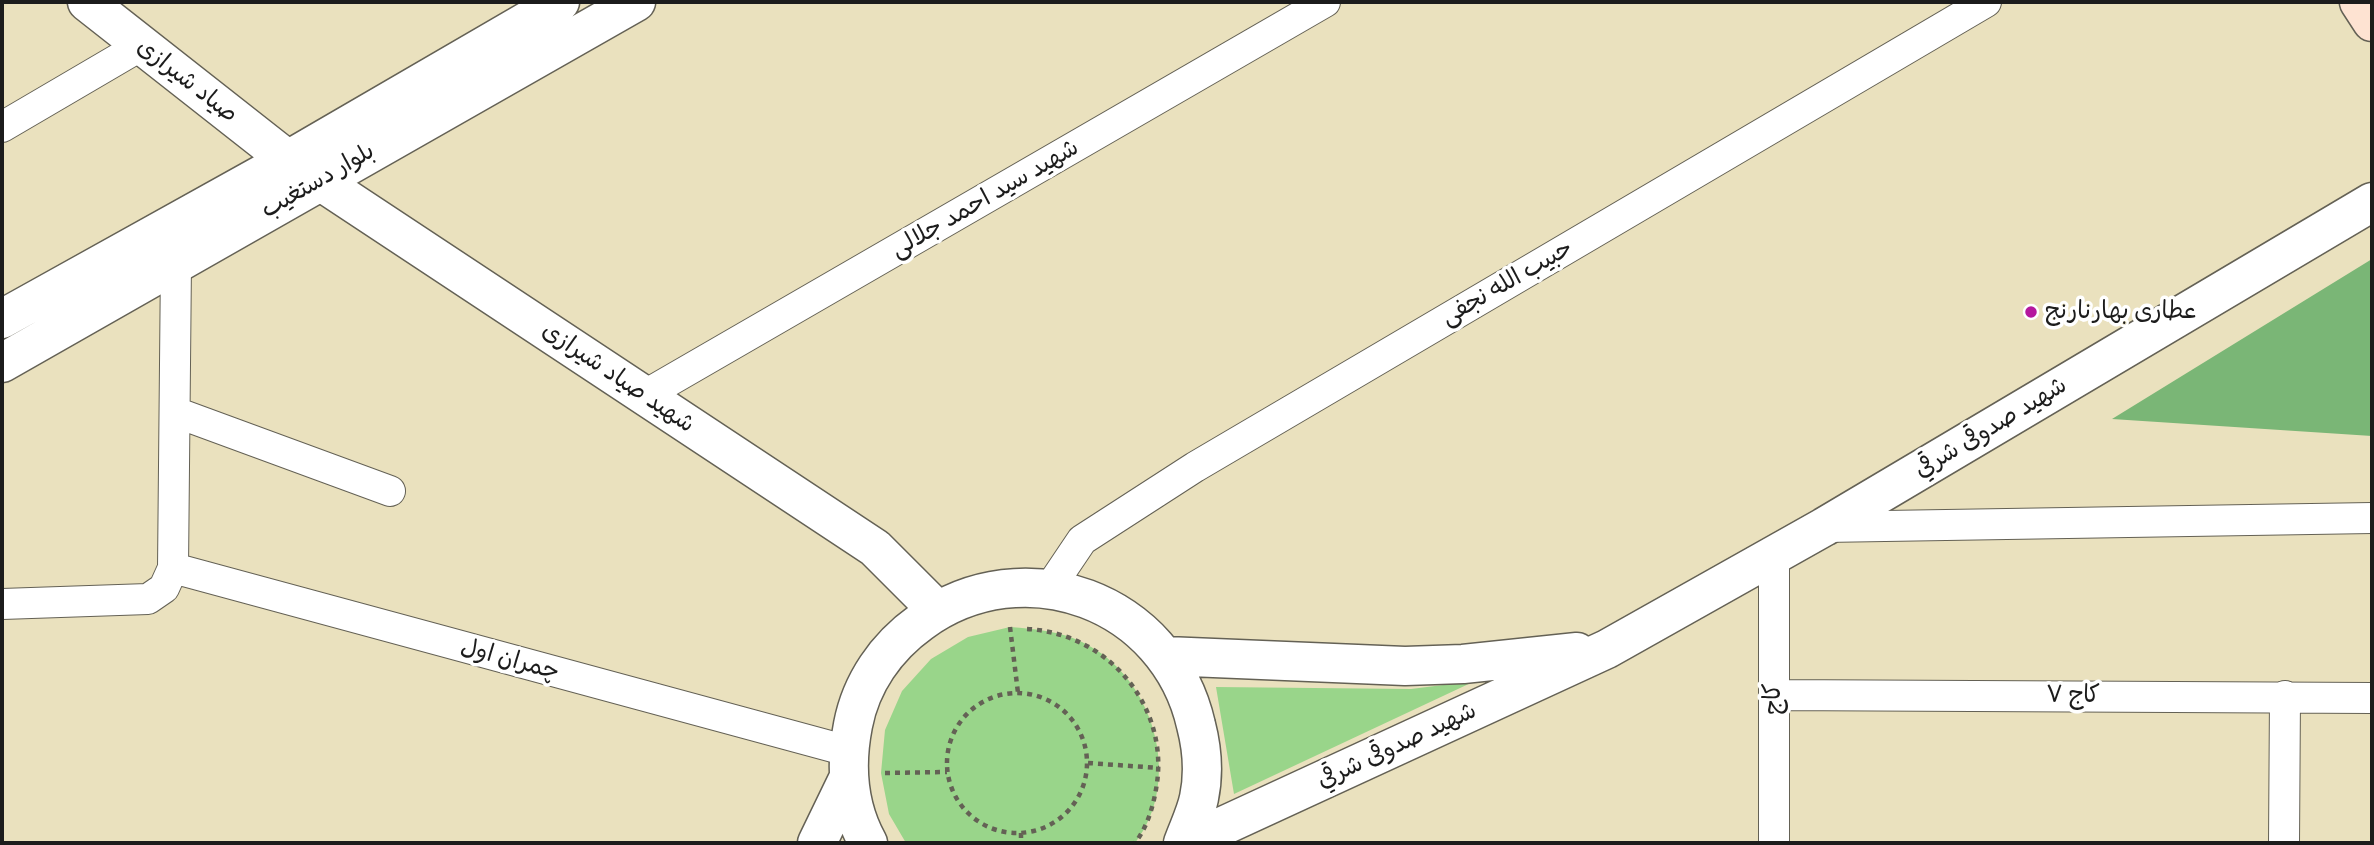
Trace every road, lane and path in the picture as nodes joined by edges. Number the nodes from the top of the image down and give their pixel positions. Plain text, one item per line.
1 (87, 2) edge
2 (560, 2) edge
3 (636, 2) edge
4 (1325, 2) edge
5 (1986, 2) edge
6 (2359, 2) edge
7 (2372, 22) edge
8 (142, 45) junction
9 (2, 127) edge
10 (288, 160) junction
11 (320, 180) junction
12 (2372, 202) edge
13 (176, 262) junction
14 (2, 319) edge
15 (2, 363) edge
16 (645, 395) junction
17 (175, 412) junction
18 (390, 491) dead end
19 (2372, 518) edge
20 (1824, 527) junction
21 (1774, 555) junction
22 (173, 568) junction
23 (1049, 589) junction
24 (2, 604) edge
25 (937, 610) junction
26 (1010, 627) junction
27 (999, 630) dead end
28 (1607, 649) junction
29 (1166, 656) junction
30 (1018, 693) junction
31 (1774, 695) junction
32 (2286, 696) junction
33 (2372, 698) edge
34 (1088, 763) junction
35 (1159, 768) junction
36 (868, 769) junction
37 (947, 772) junction
38 (1021, 834) junction
39 (817, 843) edge
40 (868, 843) edge
41 (1021, 843) edge
42 (1135, 843) edge
43 (1185, 843) edge
44 (1774, 843) edge
45 (2284, 843) edge

1 - 8 street, صیاد شیرازی
2 - 10 street, بلوار دستغیب
3 - 11 street, بلوار دستغیب
4 - 16 street, شهید سید احمد جلالی
5 - 23 street, حبیب الله نجفی
6 - 7 main road
8 - 9 street
8 - 10 street, صیاد شیرازی
10 - 11 street, شهید صیاد شیرازی
10 - 14 street, بلوار دستغیب
11 - 13 street, بلوار دستغیب
11 - 16 street, شهید صیاد شیرازی
12 - 20 street, شهید صدوقی شرقي
13 - 15 street, بلوار دستغیب
13 - 17 street
16 - 25 street, شهید صیاد شیرازی
17 - 18 street
17 - 22 street
19 - 20 street
20 - 21 street, شهید صدوقی شرقي
21 - 28 street, شهید صدوقی شرقي
21 - 31 street, کاج
22 - 24 street
22 - 36 street, چمران اول
23 - 25 street
23 - 29 street
25 - 36 street
26 - 27 path
26 - 30 path
26 - 35 path
28 - 29 street, شهید صدوقی شرقي
28 - 43 street, شهید صدوقی شرقي
29 - 43 street
30 - 34 path
30 - 37 path
31 - 32 street, کاج ۷
31 - 44 street, کاج
32 - 33 street, کاج ۷
32 - 45 street
34 - 35 path
34 - 38 path
35 - 42 path
36 - 37 path
36 - 39 street
36 - 40 street
37 - 38 path
38 - 41 path

